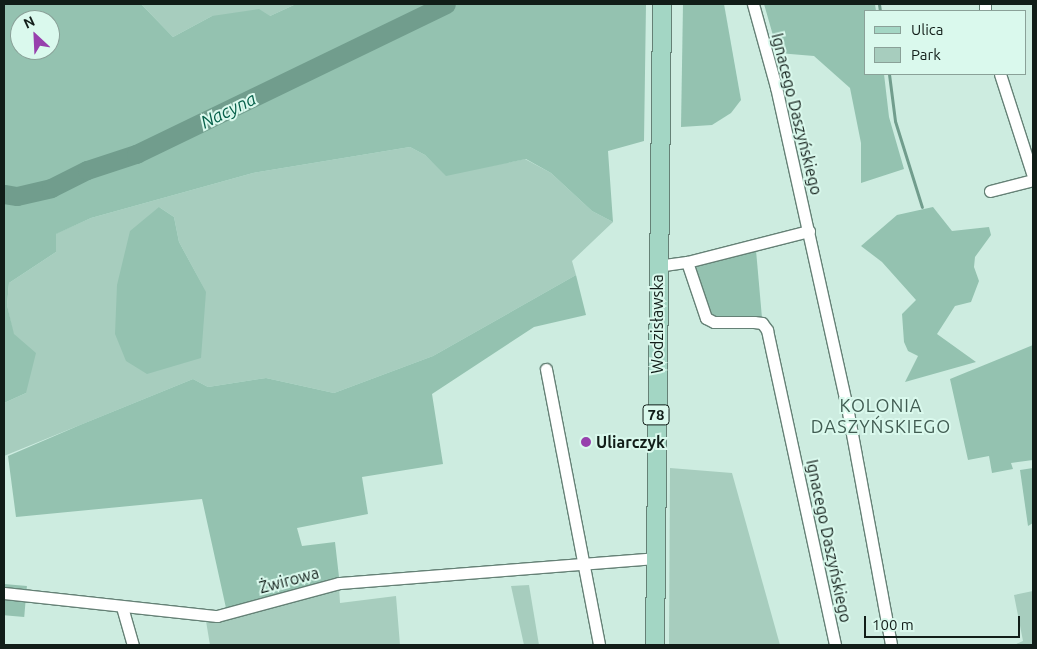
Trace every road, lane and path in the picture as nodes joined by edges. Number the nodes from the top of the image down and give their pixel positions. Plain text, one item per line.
1 (662, 4) edge
2 (753, 4) edge
3 (1000, 75) edge
4 (1033, 176) edge
5 (1033, 180) edge
6 (990, 191) dead end
7 (809, 231) junction
8 (687, 262) junction
9 (657, 266) junction
10 (546, 370) dead end
11 (656, 558) junction
12 (584, 563) junction
13 (4, 593) edge
14 (122, 607) junction
15 (133, 645) edge
16 (599, 645) edge
17 (655, 645) edge
18 (835, 645) edge
19 (891, 645) edge

1 - 9 main road, Wodzisławska / 78
2 - 7 street, Ignacego Daszyńskiego
3 - 4 street
5 - 6 street
7 - 8 street
7 - 19 street, Ignacego Daszyńskiego
8 - 9 street
8 - 18 street, Ignacego Daszyńskiego
9 - 11 main road, Wodzisławska / 78
10 - 12 street
11 - 12 street, Żwirowa
11 - 17 main road, Wodzisławska / 78
12 - 14 street, Żwirowa
12 - 16 street
13 - 14 street, Żwirowa
14 - 15 street

